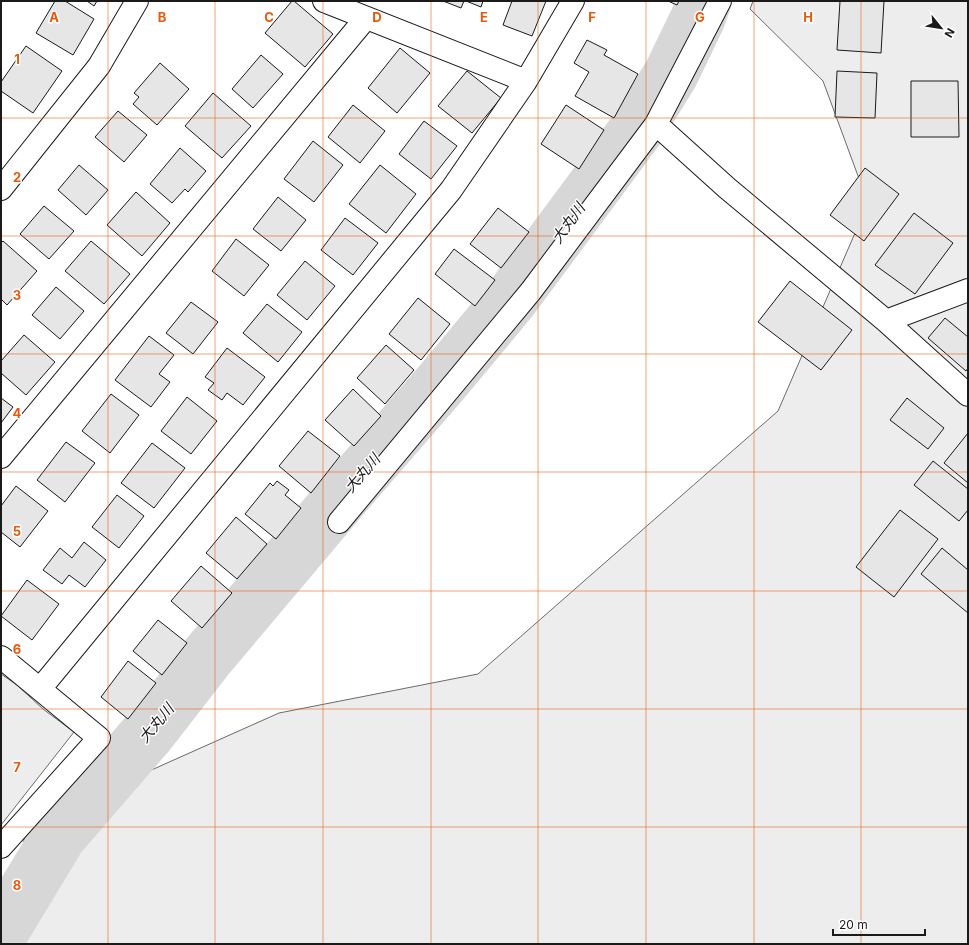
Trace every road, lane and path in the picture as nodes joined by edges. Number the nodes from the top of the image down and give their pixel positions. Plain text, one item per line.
1 (137, 1) edge
2 (324, 1) edge
3 (573, 1) edge
4 (720, 1) edge
5 (366, 18) junction
6 (526, 81) junction
7 (656, 124) junction
8 (1, 189) edge
9 (968, 290) edge
10 (886, 321) junction
11 (968, 395) edge
12 (1, 457) edge
13 (339, 522) dead end
14 (1, 657) edge
15 (40, 690) junction
16 (1, 847) edge

1 - 8 street
2 - 5 street
3 - 6 street
4 - 7 street
5 - 6 street
5 - 12 street
6 - 15 street
7 - 10 street
7 - 13 street
9 - 10 street
10 - 11 street
14 - 15 street
15 - 16 street

